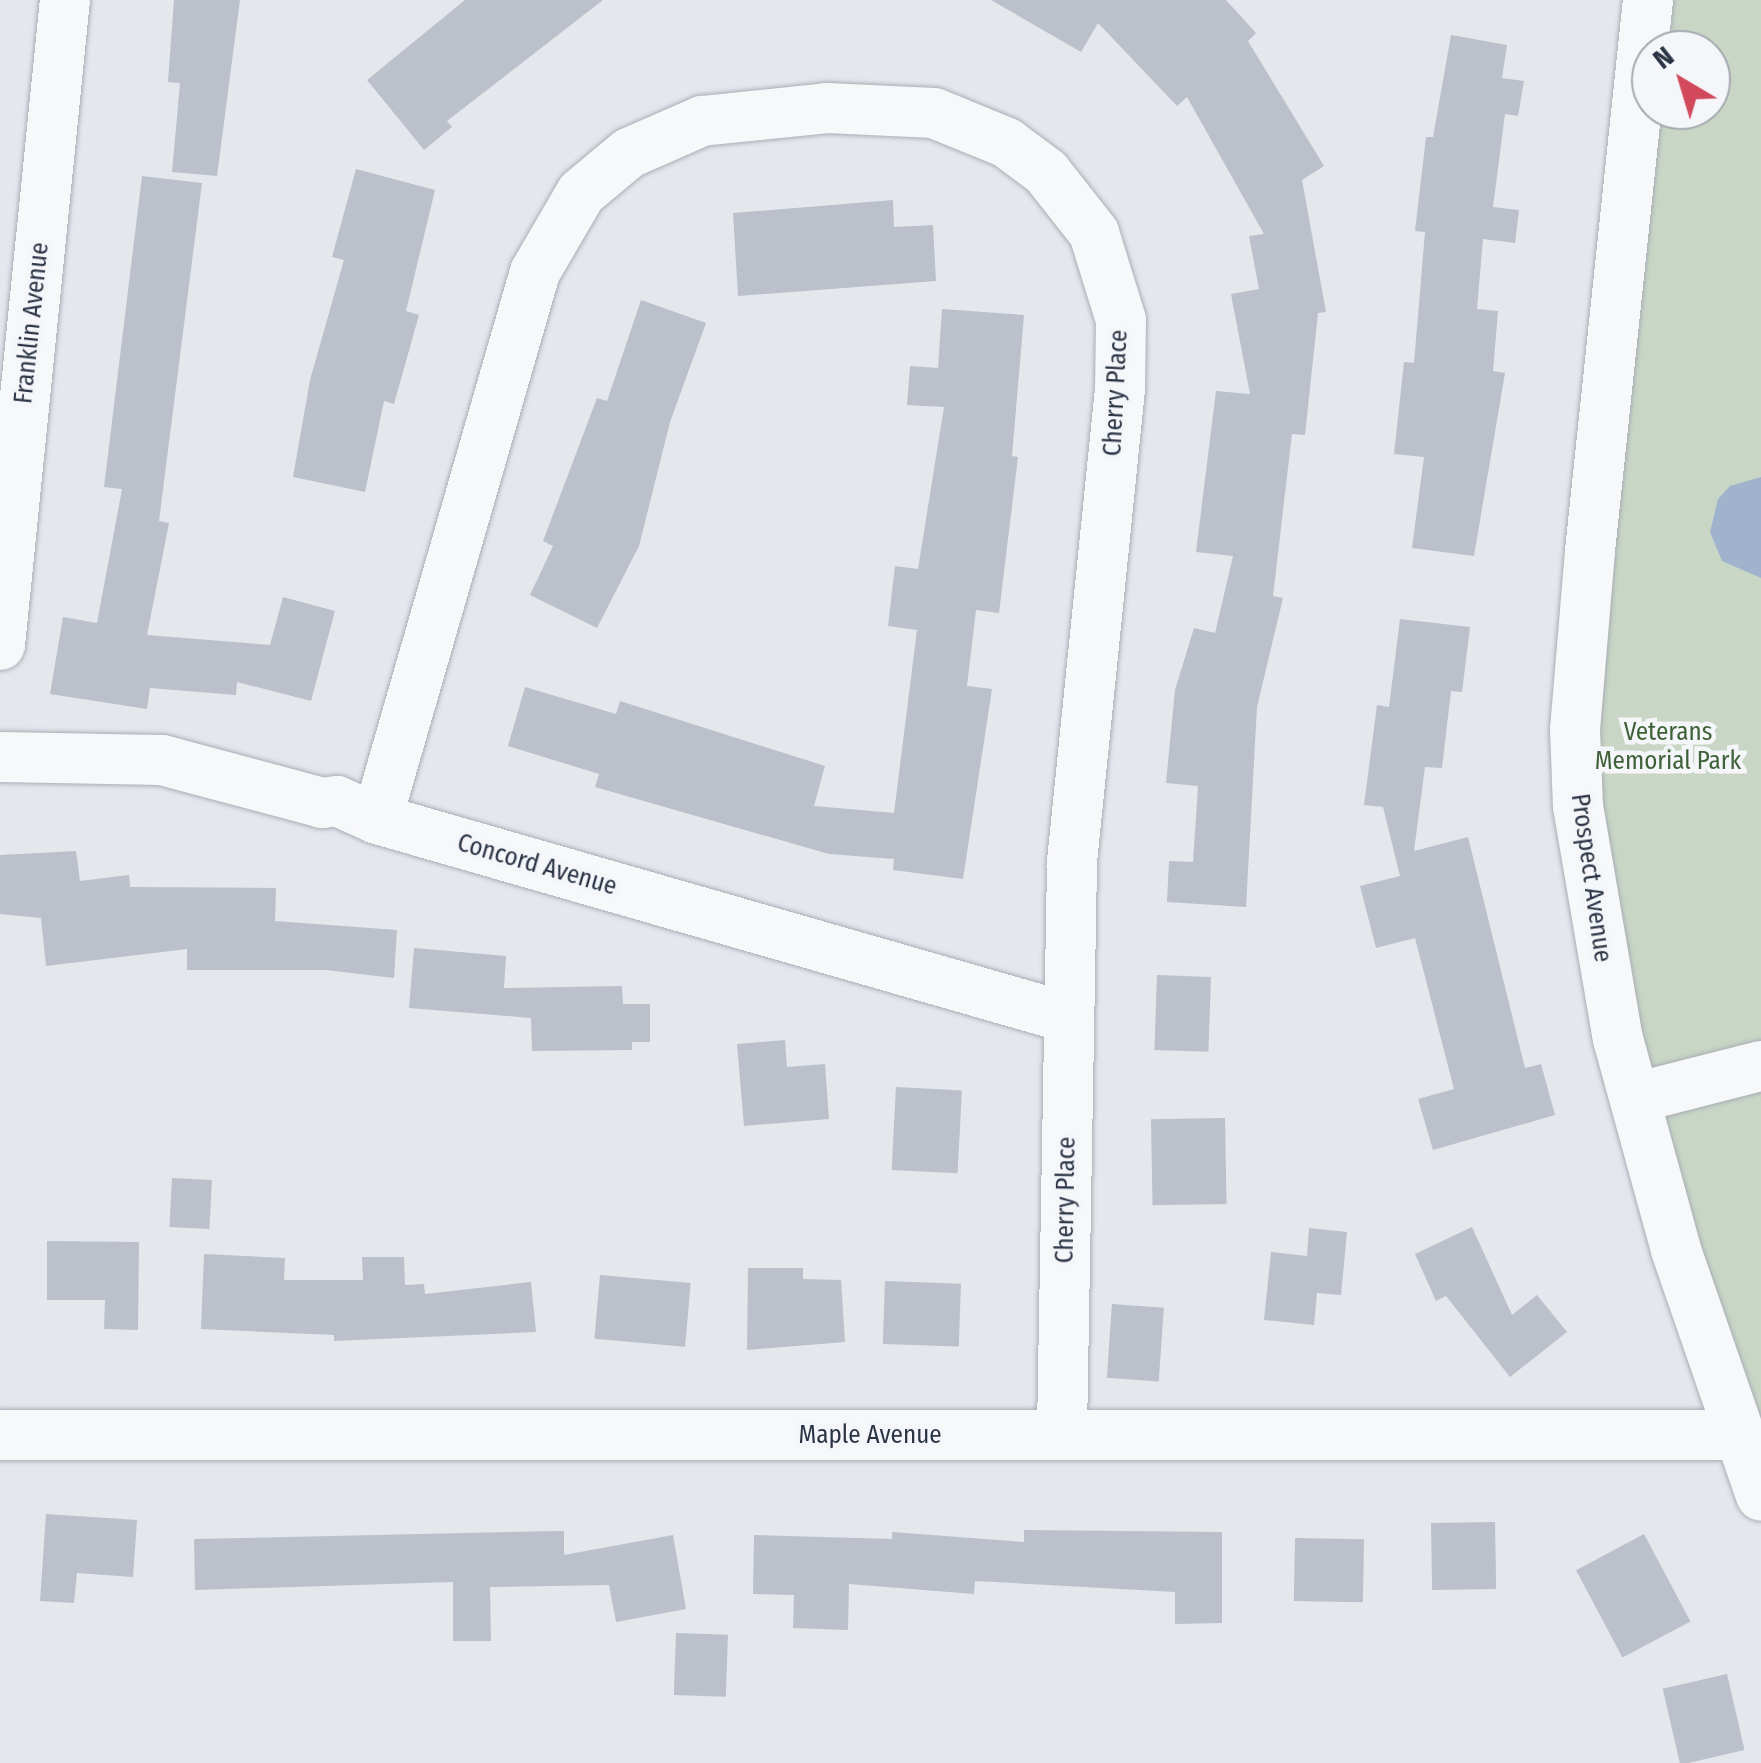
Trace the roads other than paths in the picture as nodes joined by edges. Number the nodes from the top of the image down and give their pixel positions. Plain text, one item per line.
1 (65, 0) edge
2 (1648, 0) edge
3 (0, 645) edge
4 (0, 758) edge
5 (376, 818) junction
6 (1069, 1018) junction
7 (1761, 1066) edge
8 (1635, 1098) junction
9 (0, 1435) edge
10 (1062, 1435) junction
11 (1740, 1435) junction
12 (1761, 1496) edge

1 - 3 street, Franklin Avenue
2 - 8 street, Prospect Avenue
4 - 5 street, Concord Avenue
5 - 6 street, Concord Avenue
5 - 6 street, Cherry Place
6 - 10 street, Cherry Place
7 - 8 street
8 - 11 street, Prospect Avenue
9 - 10 street, Maple Avenue
10 - 11 street, Maple Avenue
11 - 12 street, Prospect Avenue

